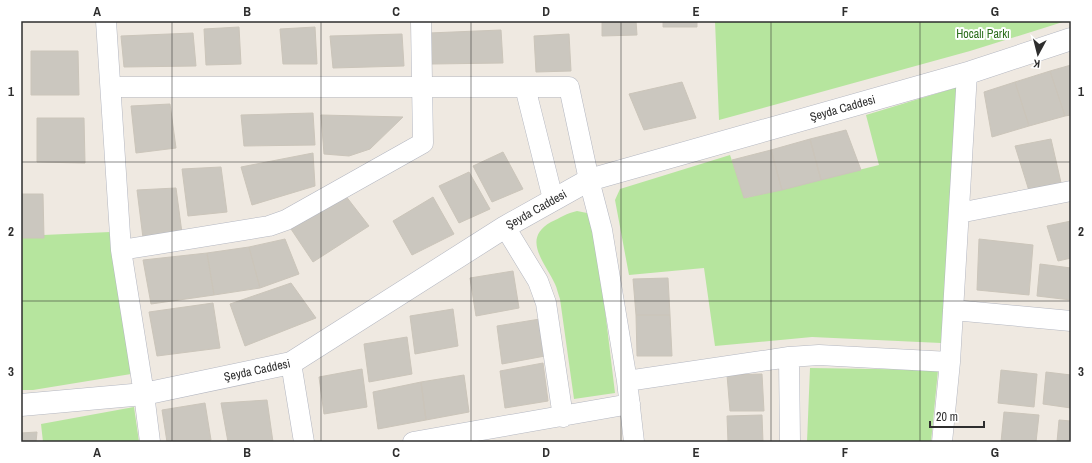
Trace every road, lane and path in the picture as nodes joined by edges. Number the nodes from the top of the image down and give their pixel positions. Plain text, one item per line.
1 (106, 21) edge
2 (420, 21) edge
3 (1071, 40) edge
4 (966, 73) junction
5 (111, 87) junction
6 (525, 87) junction
7 (422, 88) junction
8 (589, 180) junction
9 (1071, 191) edge
10 (553, 199) junction
11 (959, 213) junction
12 (505, 227) junction
13 (121, 250) junction
14 (953, 310) junction
15 (1071, 321) edge
16 (789, 357) junction
17 (950, 362) junction
18 (291, 363) junction
19 (627, 381) junction
20 (144, 394) junction
21 (630, 404) junction
22 (21, 405) edge
23 (563, 417) junction
24 (150, 442) edge
25 (304, 442) edge
26 (413, 442) edge
27 (634, 442) edge
28 (790, 442) edge
29 (942, 442) edge

1 - 5 street
2 - 7 street
3 - 4 main road, Şeyda Caddesi
4 - 8 main road, Şeyda Caddesi
4 - 11 street
5 - 7 street
5 - 13 street
6 - 7 street
6 - 8 street
6 - 10 street
7 - 13 street
8 - 10 main road, Şeyda Caddesi
8 - 19 street
9 - 11 street
10 - 12 main road, Şeyda Caddesi
11 - 14 street
12 - 18 main road, Şeyda Caddesi
12 - 23 street
13 - 20 street
14 - 15 street
14 - 17 street
16 - 17 street
16 - 19 street
16 - 28 street
17 - 29 street
18 - 20 main road, Şeyda Caddesi
18 - 25 street
19 - 21 street
20 - 22 main road, Şeyda Caddesi
20 - 24 street
21 - 23 street
21 - 27 street
23 - 26 street

